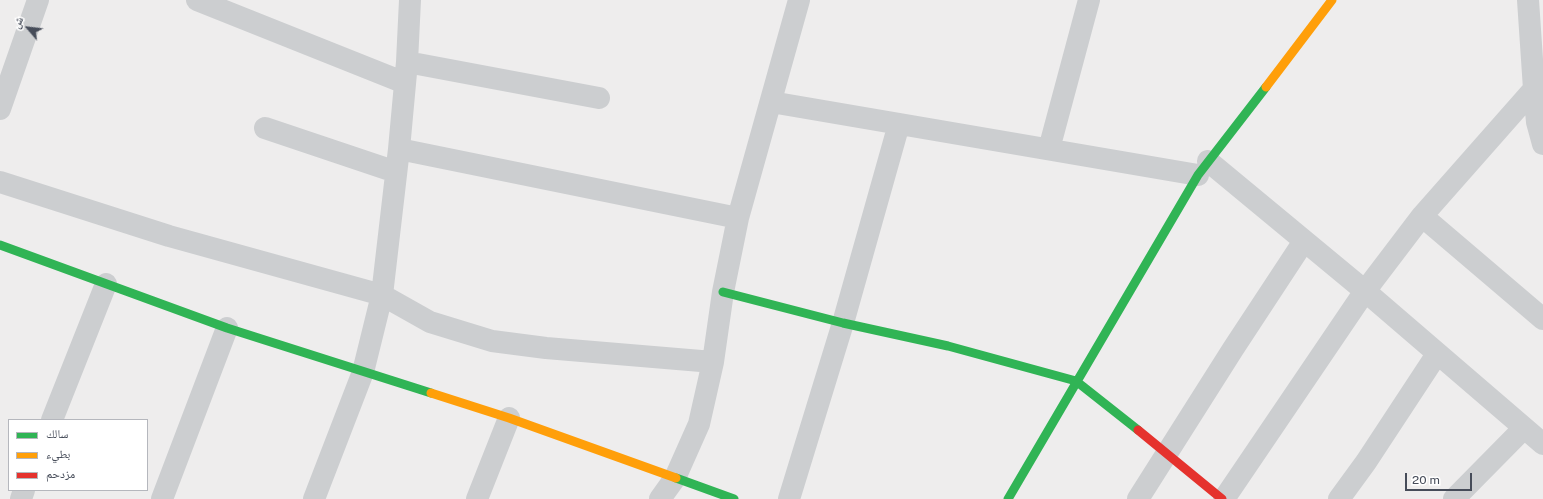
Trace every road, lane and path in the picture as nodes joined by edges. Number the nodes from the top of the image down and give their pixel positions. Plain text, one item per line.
1 (38, 0) edge
2 (197, 0) edge
3 (410, 0) edge
4 (798, 0) edge
5 (1089, 0) edge
6 (1332, 0) edge
7 (1528, 0) edge
8 (406, 72) junction
9 (1534, 89) junction
10 (599, 98) dead end
11 (771, 102) junction
12 (0, 109) edge
13 (1540, 121) edge
14 (899, 124) junction
15 (265, 128) dead end
16 (1543, 144) edge
17 (399, 149) junction
18 (1049, 150) junction
19 (1203, 168) junction
20 (396, 172) junction
21 (0, 182) edge
22 (1422, 216) junction
23 (738, 218) junction
24 (1304, 241) junction
25 (0, 245) edge
26 (106, 284) junction
27 (1365, 291) junction
28 (723, 292) junction
29 (382, 296) junction
30 (1543, 319) edge
31 (843, 323) junction
32 (227, 328) junction
33 (1437, 354) junction
34 (714, 362) junction
35 (363, 372) junction
36 (1076, 381) junction
37 (509, 418) junction
38 (52, 419) edge
39 (1524, 428) junction
40 (1543, 444) edge
41 (1168, 454) junction
42 (675, 478) junction
43 (162, 499) edge
44 (314, 499) edge
45 (477, 499) edge
46 (660, 499) edge
47 (734, 499) edge
48 (789, 499) edge
49 (1008, 499) edge
50 (1138, 499) edge
51 (1223, 499) edge
52 (1339, 499) edge
53 (1454, 499) edge

1 - 12 street
2 - 8 street
3 - 8 street
4 - 11 street
5 - 18 street
6 - 19 street
7 - 9 street
8 - 10 street
8 - 17 street
9 - 13 street
9 - 22 street
11 - 14 street
11 - 23 street
13 - 16 street
14 - 18 street
14 - 31 street
15 - 20 street
17 - 20 street
17 - 23 street
18 - 19 street
19 - 24 street
19 - 36 street
20 - 29 street
21 - 29 street
22 - 27 street
22 - 30 street
23 - 28 street
24 - 27 street
24 - 41 street
25 - 26 street
26 - 32 street
26 - 38 street
27 - 33 street
27 - 51 street
28 - 31 street
28 - 34 street
29 - 34 street
29 - 35 street
31 - 36 street
31 - 48 street
32 - 35 street
32 - 43 street
33 - 39 street
33 - 52 street
34 - 42 street
35 - 37 street
35 - 44 street
36 - 41 street
36 - 49 street
37 - 42 street
37 - 45 street
39 - 40 street
39 - 53 street
41 - 50 street
41 - 51 street
42 - 46 street
42 - 47 street

